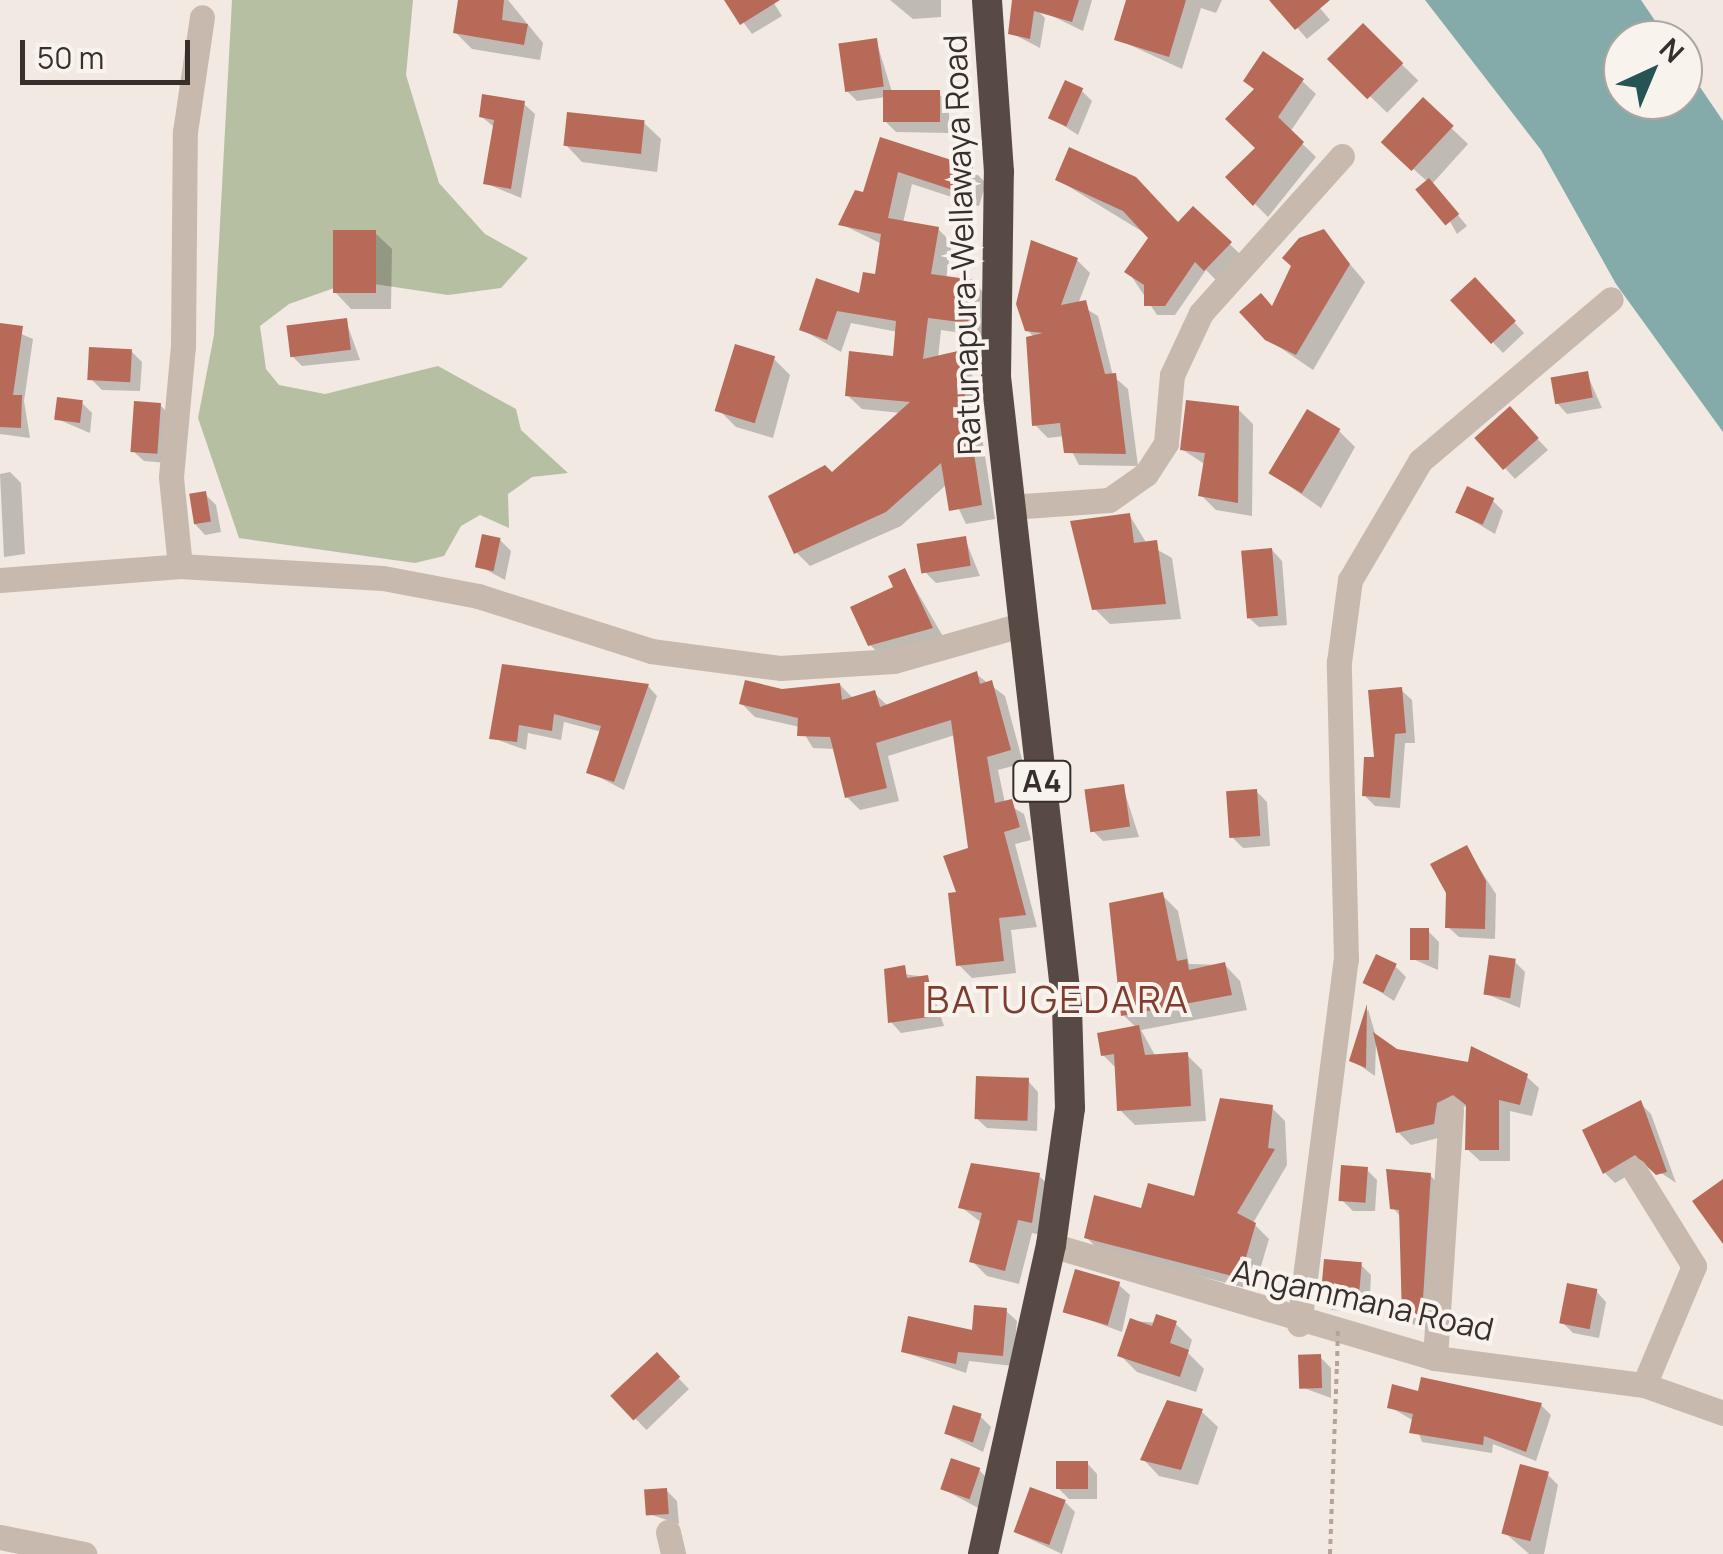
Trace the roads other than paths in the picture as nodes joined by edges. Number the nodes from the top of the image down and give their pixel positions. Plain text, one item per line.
1 (987, 0) edge
2 (202, 17) dead end
3 (1342, 156) dead end
4 (1611, 299) dead end
5 (1010, 507) junction
6 (180, 566) junction
7 (0, 580) edge
8 (1025, 624) junction
9 (1451, 1110) dead end
10 (1635, 1171) dead end
11 (1051, 1244) junction
12 (1299, 1324) junction
13 (1435, 1358) junction
14 (1644, 1385) junction
15 (1723, 1413) edge
16 (0, 1538) edge
17 (84, 1554) edge
18 (983, 1554) edge

1 - 5 highway, Ratunapura-Wellawaya Road / A4
2 - 6 street
3 - 5 street
4 - 12 street
5 - 8 highway, Ratunapura-Wellawaya Road / A4
6 - 7 street
6 - 8 street
8 - 11 highway, Ratunapura-Wellawaya Road / A4
9 - 13 street
10 - 14 street
11 - 12 street, Angammana Road
11 - 18 highway, Ratunapura-Wellawaya Road / A4
12 - 13 street, Angammana Road
13 - 14 street, Angammana Road
14 - 15 street, Angammana Road
16 - 17 street

